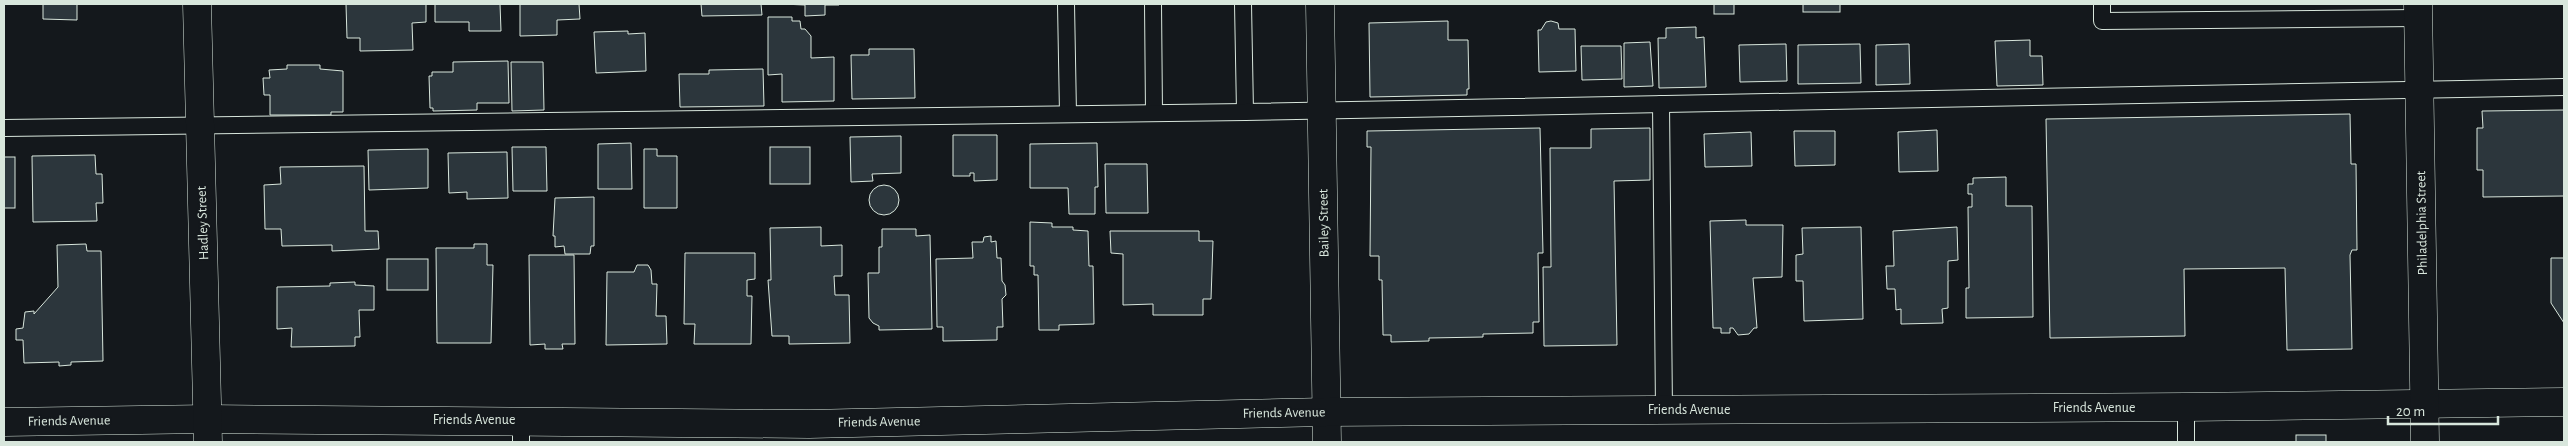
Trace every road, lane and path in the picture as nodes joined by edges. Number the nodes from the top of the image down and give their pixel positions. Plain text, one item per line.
1 (197, 4) edge
2 (1066, 4) edge
3 (1153, 4) edge
4 (1243, 4) edge
5 (1320, 4) edge
6 (2102, 4) edge
7 (2418, 11) edge
8 (2564, 87) edge
9 (2420, 89) junction
10 (1661, 104) junction
11 (1322, 111) junction
12 (1245, 112) junction
13 (1154, 113) junction
14 (1068, 114) junction
15 (200, 124) junction
16 (4, 128) edge
17 (2564, 402) edge
18 (2424, 405) junction
19 (2186, 407) junction
20 (1664, 410) junction
21 (1326, 412) junction
22 (4, 422) edge
23 (208, 430) edge
24 (521, 431) edge
25 (809, 433) edge
26 (1327, 442) edge
27 (2186, 442) edge
28 (2425, 442) edge

1 - 15 street, Hadley Street
2 - 14 lane
3 - 13 lane
4 - 12 lane
5 - 11 street, Bailey Street
6 - 7 lane
7 - 9 street, Philadelphia Street
8 - 9 lane
9 - 10 lane
9 - 18 street, Philadelphia Street
10 - 11 lane
10 - 20 lane
11 - 12 lane
11 - 21 street, Bailey Street
12 - 13 lane
13 - 14 lane
14 - 15 lane
15 - 16 lane
15 - 23 street, Hadley Street
17 - 18 street, Friends Avenue
18 - 19 street, Friends Avenue
18 - 28 street, Philadelphia Street
19 - 20 street, Friends Avenue
19 - 27 lane
20 - 21 street, Friends Avenue
21 - 25 street, Friends Avenue
21 - 26 street, Bailey Street
22 - 23 street, Friends Avenue
23 - 24 street, Friends Avenue
24 - 25 street, Friends Avenue

